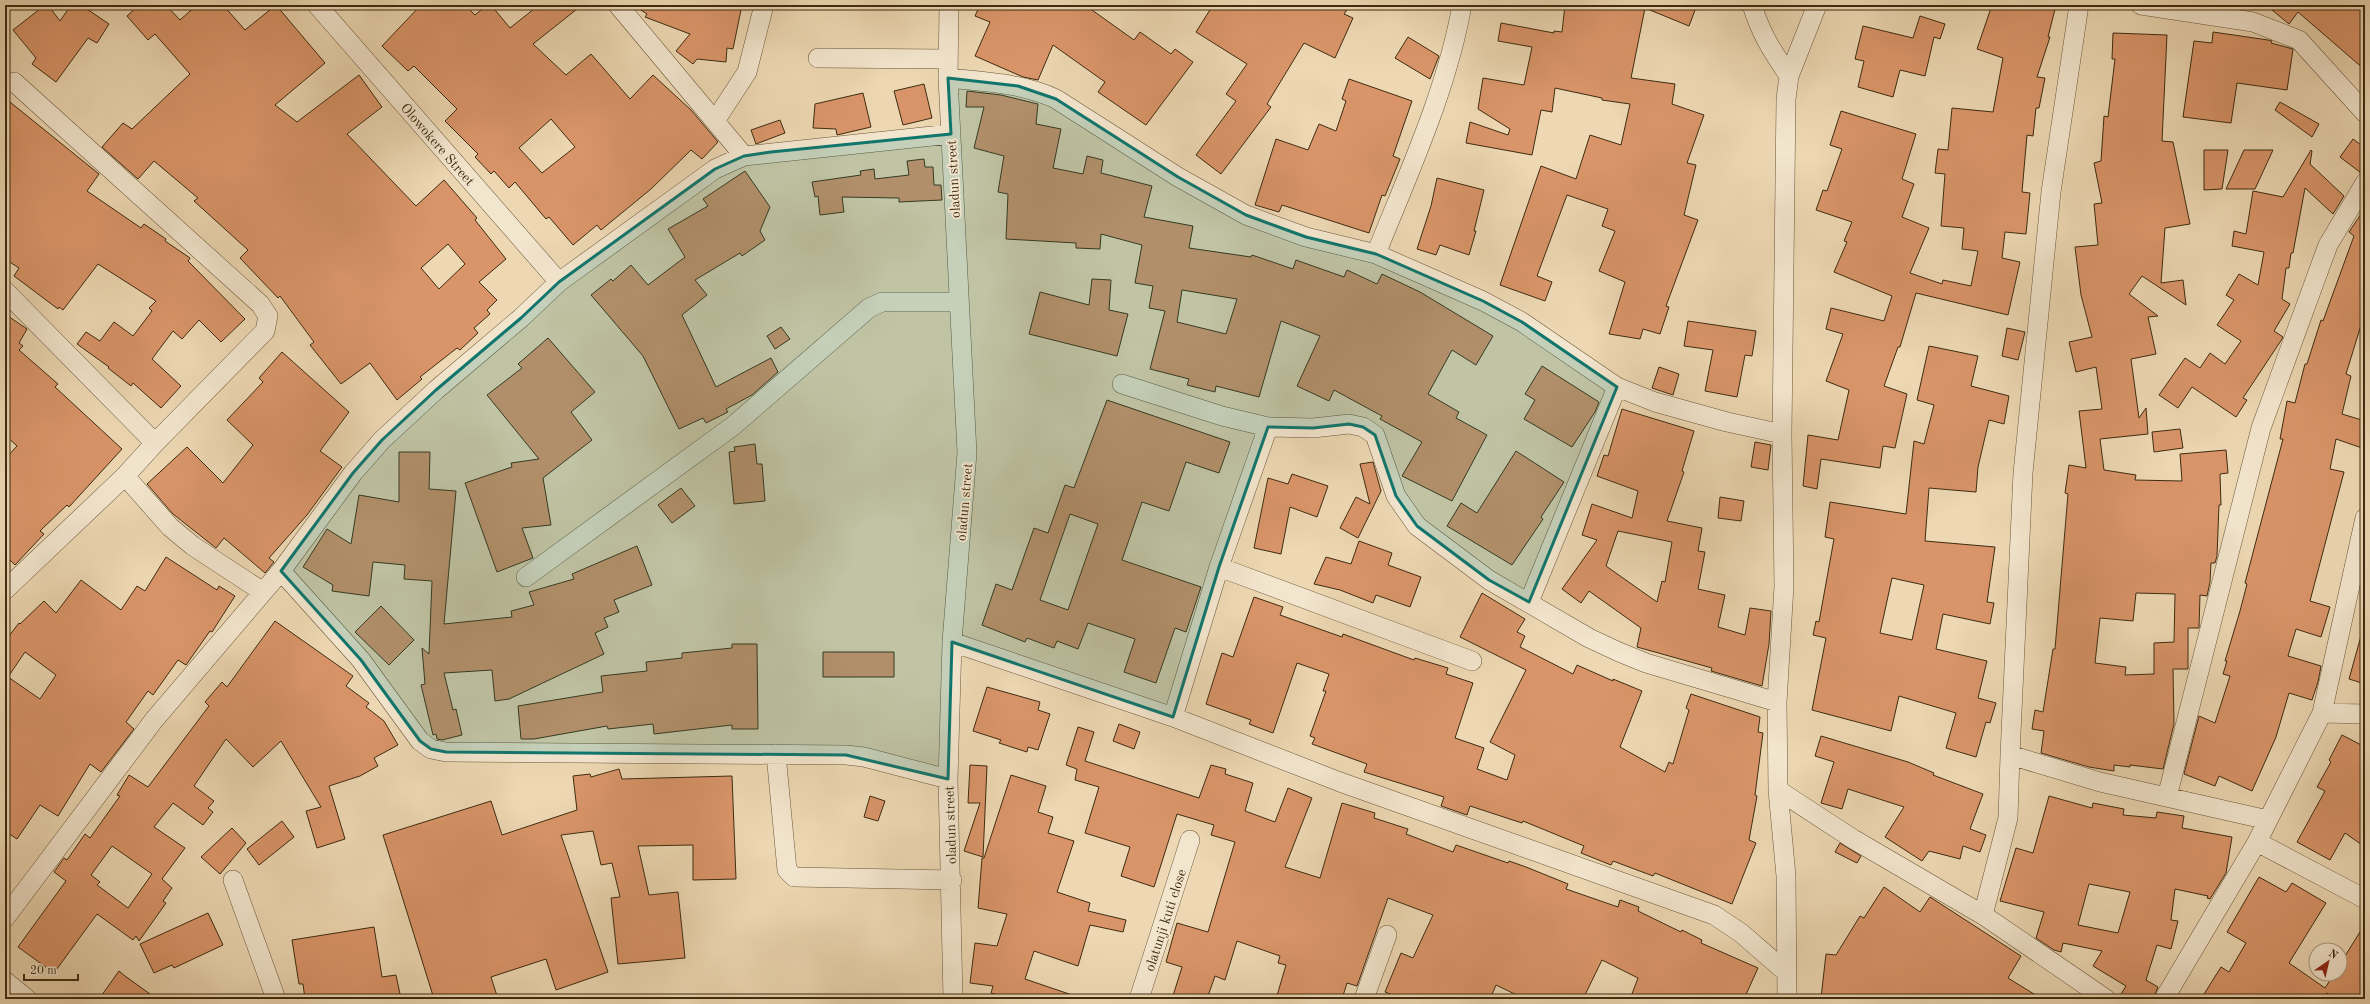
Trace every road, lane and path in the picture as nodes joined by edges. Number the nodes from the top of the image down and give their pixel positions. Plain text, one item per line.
1 (317, 5) edge
2 (618, 5) edge
3 (764, 5) edge
4 (949, 5) edge
5 (1462, 5) edge
6 (1752, 5) edge
7 (1817, 5) edge
8 (2079, 5) edge
9 (2141, 5) edge
10 (818, 58) dead end
11 (948, 59) junction
12 (1789, 76) junction
13 (948, 78) junction
14 (14, 82) dead end
15 (2365, 113) edge
16 (715, 121) junction
17 (951, 134) junction
18 (744, 156) junction
19 (2365, 183) edge
20 (1376, 254) junction
21 (559, 282) junction
22 (5, 291) edge
23 (959, 302) junction
24 (1122, 384) dead end
25 (1617, 387) junction
26 (1268, 427) junction
27 (1782, 434) junction
28 (155, 444) junction
29 (125, 476) junction
30 (2365, 518) edge
31 (1219, 567) junction
32 (281, 571) junction
33 (526, 577) dead end
34 (5, 590) edge
35 (263, 592) junction
36 (1529, 602) junction
37 (952, 642) junction
38 (1472, 661) dead end
39 (1777, 702) junction
40 (2322, 713) junction
41 (2365, 714) edge
42 (1173, 717) junction
43 (776, 754) junction
44 (2010, 755) junction
45 (948, 779) junction
46 (1778, 790) junction
47 (2167, 797) junction
48 (2268, 820) junction
49 (1190, 840) dead end
50 (2257, 842) junction
51 (233, 880) dead end
52 (952, 880) junction
53 (2365, 899) edge
54 (1983, 915) junction
55 (5, 918) edge
56 (1387, 936) dead end
57 (1786, 972) junction
58 (6, 983) edge
59 (27, 999) edge
60 (276, 999) edge
61 (953, 999) edge
62 (1139, 999) edge
63 (1364, 999) edge
64 (1787, 999) edge
65 (2106, 999) edge
66 (2164, 999) edge

1 - 21 street, Olowokere Street
2 - 16 street
3 - 16 street
4 - 11 street, oladun street
5 - 20 street
6 - 12 street
7 - 12 street
8 - 44 street
9 - 15 street
10 - 11 street
11 - 13 street, oladun street
12 - 27 street
13 - 17 street, oladun street
13 - 20 street
14 - 28 street
16 - 18 street
17 - 18 street
17 - 23 street, oladun street
18 - 21 street
19 - 47 street
20 - 25 street
21 - 32 street
22 - 28 street
23 - 33 street
23 - 37 street, oladun street
24 - 26 street
25 - 27 street
25 - 36 street
26 - 31 street
26 - 36 street
27 - 39 street
28 - 29 street
29 - 34 street
29 - 35 street
30 - 40 street
31 - 38 street
31 - 42 street
32 - 35 street
32 - 43 street
35 - 55 street
36 - 39 street
37 - 42 street
37 - 45 street, oladun street
39 - 46 street
40 - 41 street
40 - 48 street
42 - 57 street
43 - 45 street
43 - 52 street
44 - 47 street
44 - 54 street
45 - 52 street, oladun street
46 - 54 street
46 - 57 street
47 - 48 street
48 - 50 street
49 - 62 street, olatunji kuti close
50 - 53 street
50 - 66 street
51 - 60 street
52 - 61 street, oladun street
54 - 65 street
56 - 63 street
57 - 64 street
58 - 59 street

